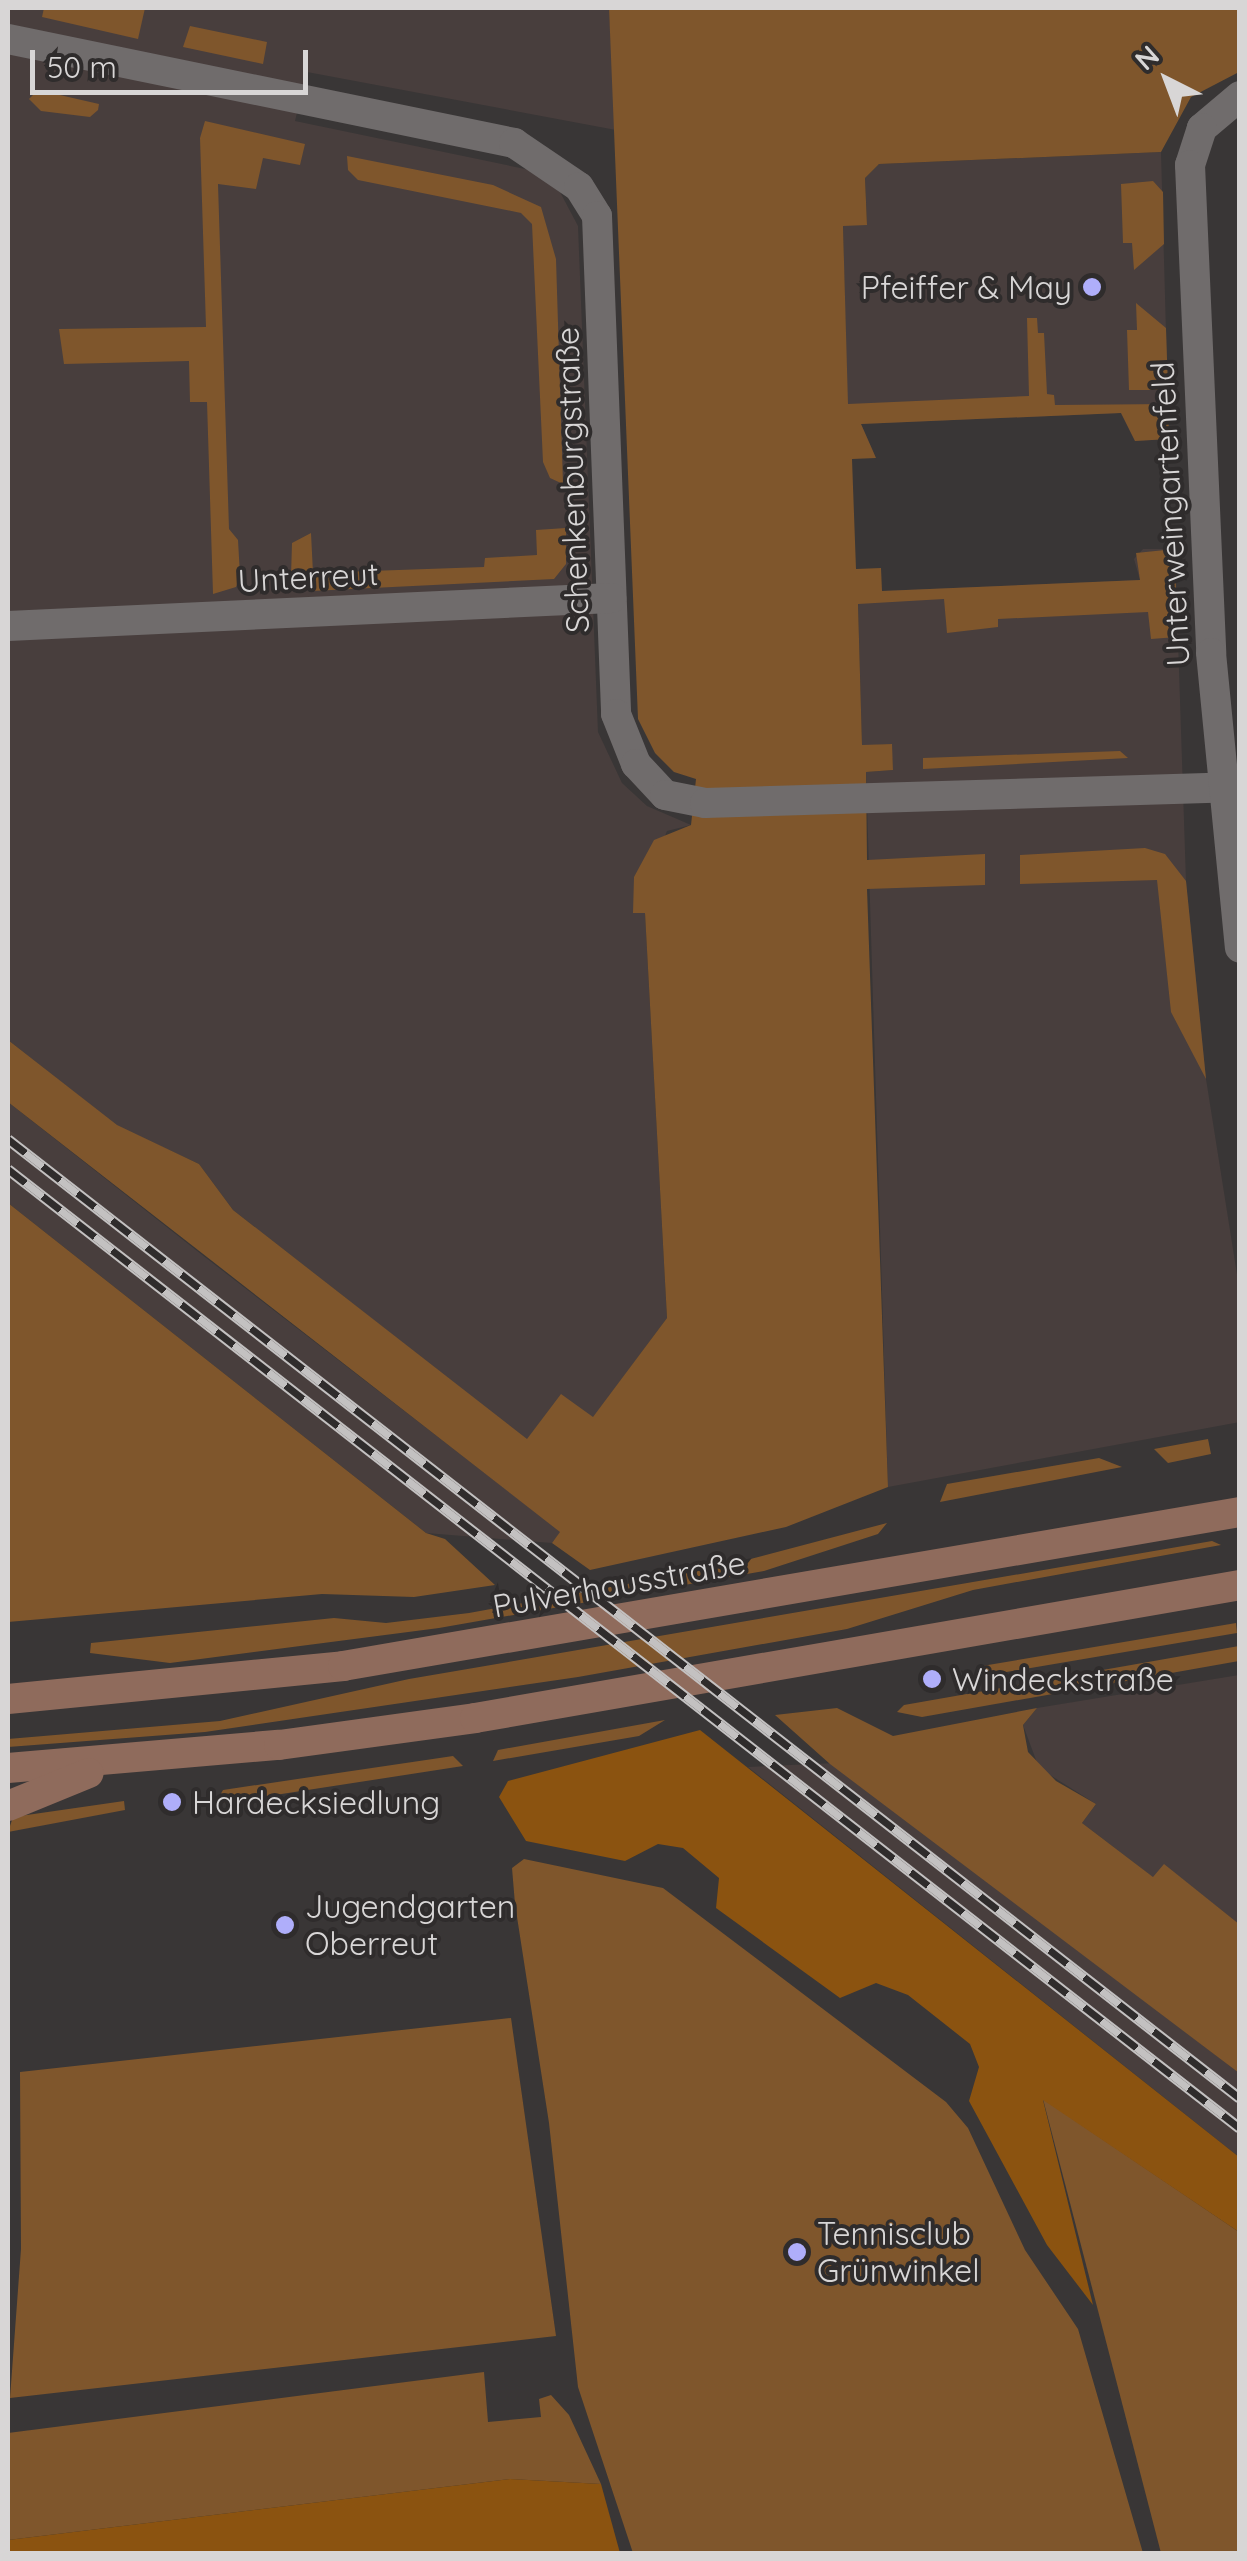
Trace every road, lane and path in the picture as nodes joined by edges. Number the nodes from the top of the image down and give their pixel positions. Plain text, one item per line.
1 (8, 40) edge
2 (1240, 96) edge
3 (612, 598) junction
4 (8, 626) edge
5 (1232, 788) edge
6 (1240, 948) edge
7 (1240, 1512) edge
8 (1240, 1585) edge
9 (8, 1699) edge
10 (120, 1761) junction
11 (8, 1768) edge
12 (8, 1806) edge

1 - 3 street, Schenkenburgstraße
2 - 5 street, Unterweingartenfeld
3 - 4 street, Unterreut
3 - 5 street, Schenkenburgstraße
5 - 6 street, Unterweingartenfeld
7 - 9 main road, Pulverhausstraße
8 - 10 main road
10 - 11 main road
10 - 12 main road

